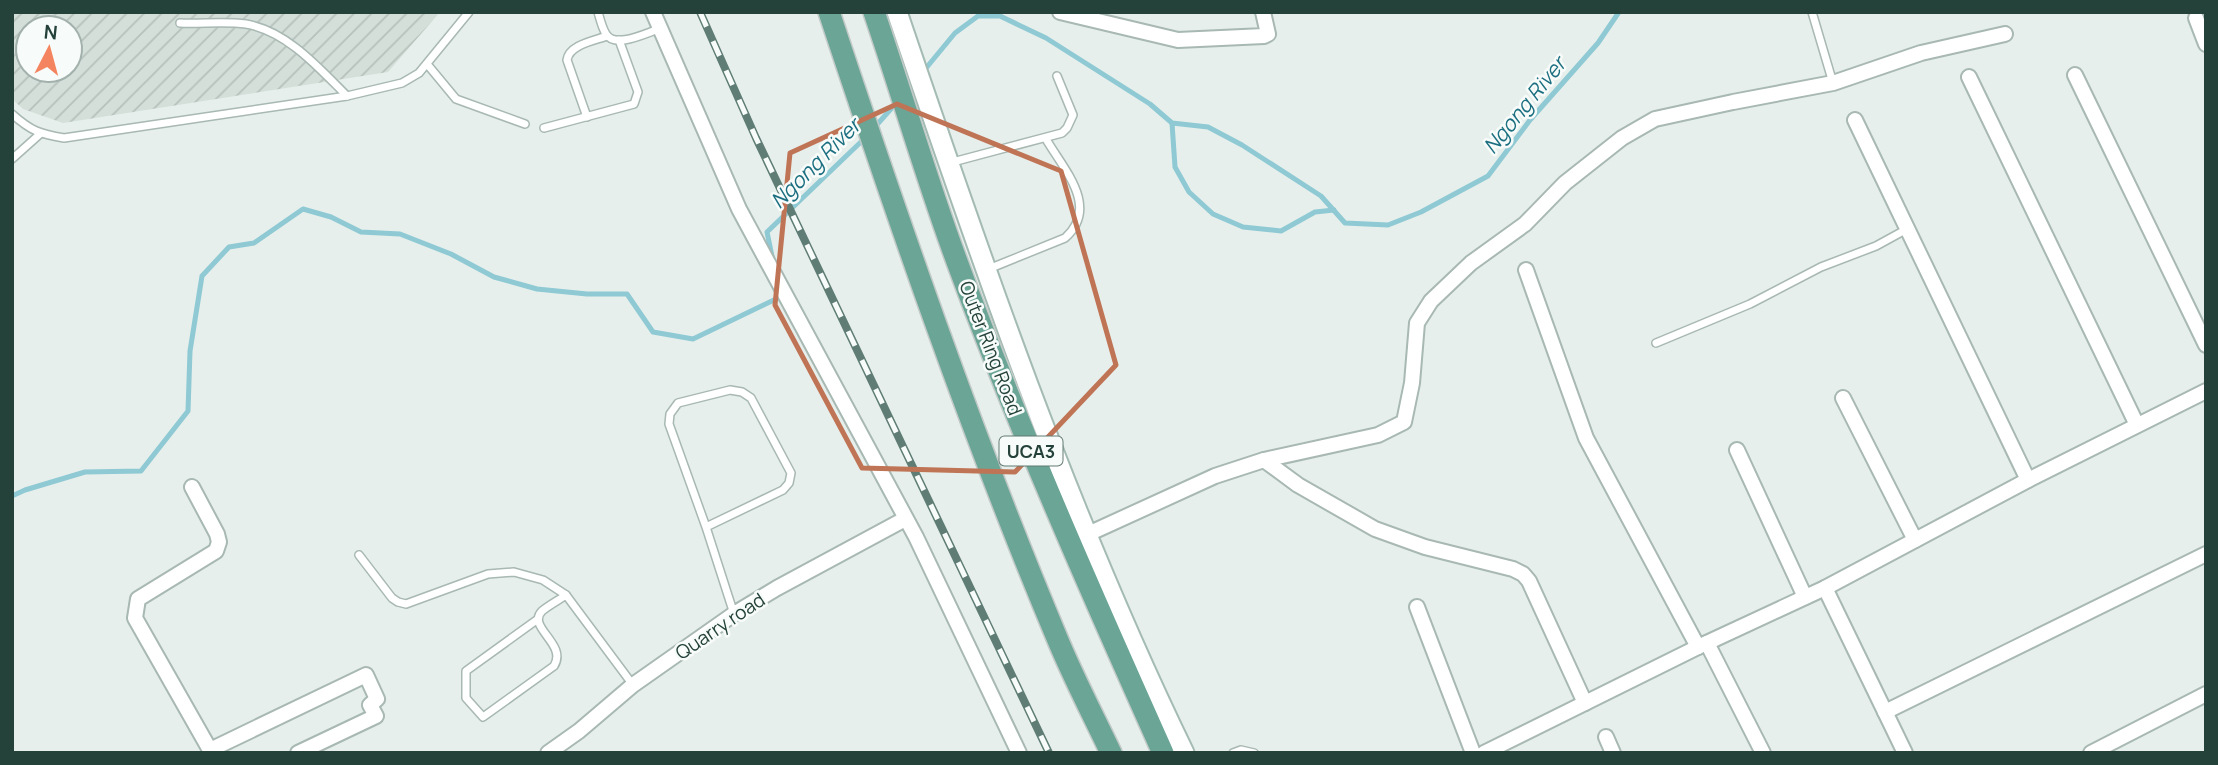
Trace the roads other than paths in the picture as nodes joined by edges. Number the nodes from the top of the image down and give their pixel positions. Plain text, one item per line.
1 (469, 12) edge
2 (598, 12) edge
3 (653, 12) edge
4 (829, 12) edge
5 (874, 12) edge
6 (897, 12) edge
7 (1060, 12) edge
8 (1263, 12) edge
9 (1812, 12) edge
10 (2196, 18) dead end
11 (180, 23) dead end
12 (659, 29) junction
13 (2005, 34) dead end
14 (607, 36) junction
15 (619, 40) junction
16 (2206, 44) edge
17 (427, 64) junction
18 (2076, 75) dead end
19 (1057, 76) dead end
20 (1969, 77) dead end
21 (1833, 83) junction
22 (347, 96) junction
23 (12, 114) edge
24 (587, 117) junction
25 (1856, 120) dead end
26 (525, 124) dead end
27 (544, 128) dead end
28 (40, 134) junction
29 (1046, 139) junction
30 (12, 159) edge
31 (948, 163) junction
32 (1907, 229) junction
33 (1525, 270) dead end
34 (988, 278) junction
35 (980, 323) junction
36 (1656, 342) dead end
37 (2206, 345) edge
38 (2206, 391) edge
39 (1843, 398) dead end
40 (2137, 425) junction
41 (1737, 450) dead end
42 (1264, 460) junction
43 (2028, 480) junction
44 (192, 487) dead end
45 (905, 519) junction
46 (706, 527) junction
47 (1088, 534) junction
48 (1915, 540) junction
49 (2206, 554) edge
50 (359, 555) dead end
51 (1825, 588) junction
52 (566, 595) junction
53 (1805, 597) junction
54 (1417, 607) dead end
55 (734, 614) junction
56 (538, 619) junction
57 (1703, 645) junction
58 (1125, 667) junction
59 (633, 685) junction
60 (2206, 694) edge
61 (1156, 695) junction
62 (1585, 703) junction
63 (1885, 712) junction
64 (1605, 737) dead end
65 (210, 752) edge
66 (298, 753) edge
67 (548, 753) edge
68 (1019, 753) edge
69 (1111, 753) edge
70 (1163, 753) edge
71 (1184, 753) edge
72 (1233, 753) edge
73 (1254, 753) edge
74 (1473, 753) edge
75 (1484, 753) edge
76 (1613, 753) edge
77 (1763, 753) edge
78 (1905, 753) edge
79 (2091, 753) edge

1 - 17 lane
2 - 14 lane
3 - 12 street
4 - 69 main road, UCA3
5 - 35 main road, Outer Ring Road / UCA3
6 - 31 main road, UCA3
7 - 8 street
9 - 21 lane
10 - 16 street
11 - 22 lane
12 - 15 lane
12 - 45 street
13 - 21 street
14 - 15 lane
14 - 24 lane
15 - 24 lane
17 - 22 lane
17 - 26 lane
18 - 37 street
19 - 29 lane
20 - 40 street
21 - 42 street
22 - 28 lane
23 - 28 lane
24 - 27 lane
25 - 32 street
28 - 30 lane
29 - 31 lane
29 - 34 lane
31 - 34 main road, UCA3
32 - 36 lane
32 - 43 street
33 - 57 street
34 - 35 main road
34 - 47 main road, UCA3
35 - 58 main road, Outer Ring Road / UCA3
38 - 40 street
39 - 48 street
40 - 43 street
41 - 53 street
42 - 47 street
42 - 62 street
43 - 48 street
44 - 65 street
45 - 55 street, Quarry road
45 - 68 street
46 - 46 lane
46 - 55 lane
47 - 61 main road, UCA3
48 - 51 street
49 - 63 street
50 - 52 lane
51 - 53 street
51 - 63 street
52 - 56 lane
52 - 59 lane
53 - 57 street
54 - 74 street
55 - 59 street, Quarry road
56 - 56 lane
57 - 62 street
57 - 77 street
58 - 61 main road
58 - 70 main road, Outer Ring Road / UCA3
59 - 67 street, Quarry road
60 - 79 street
61 - 71 main road, UCA3
62 - 75 street
63 - 78 street
64 - 76 street
65 - 66 street
72 - 73 lane

